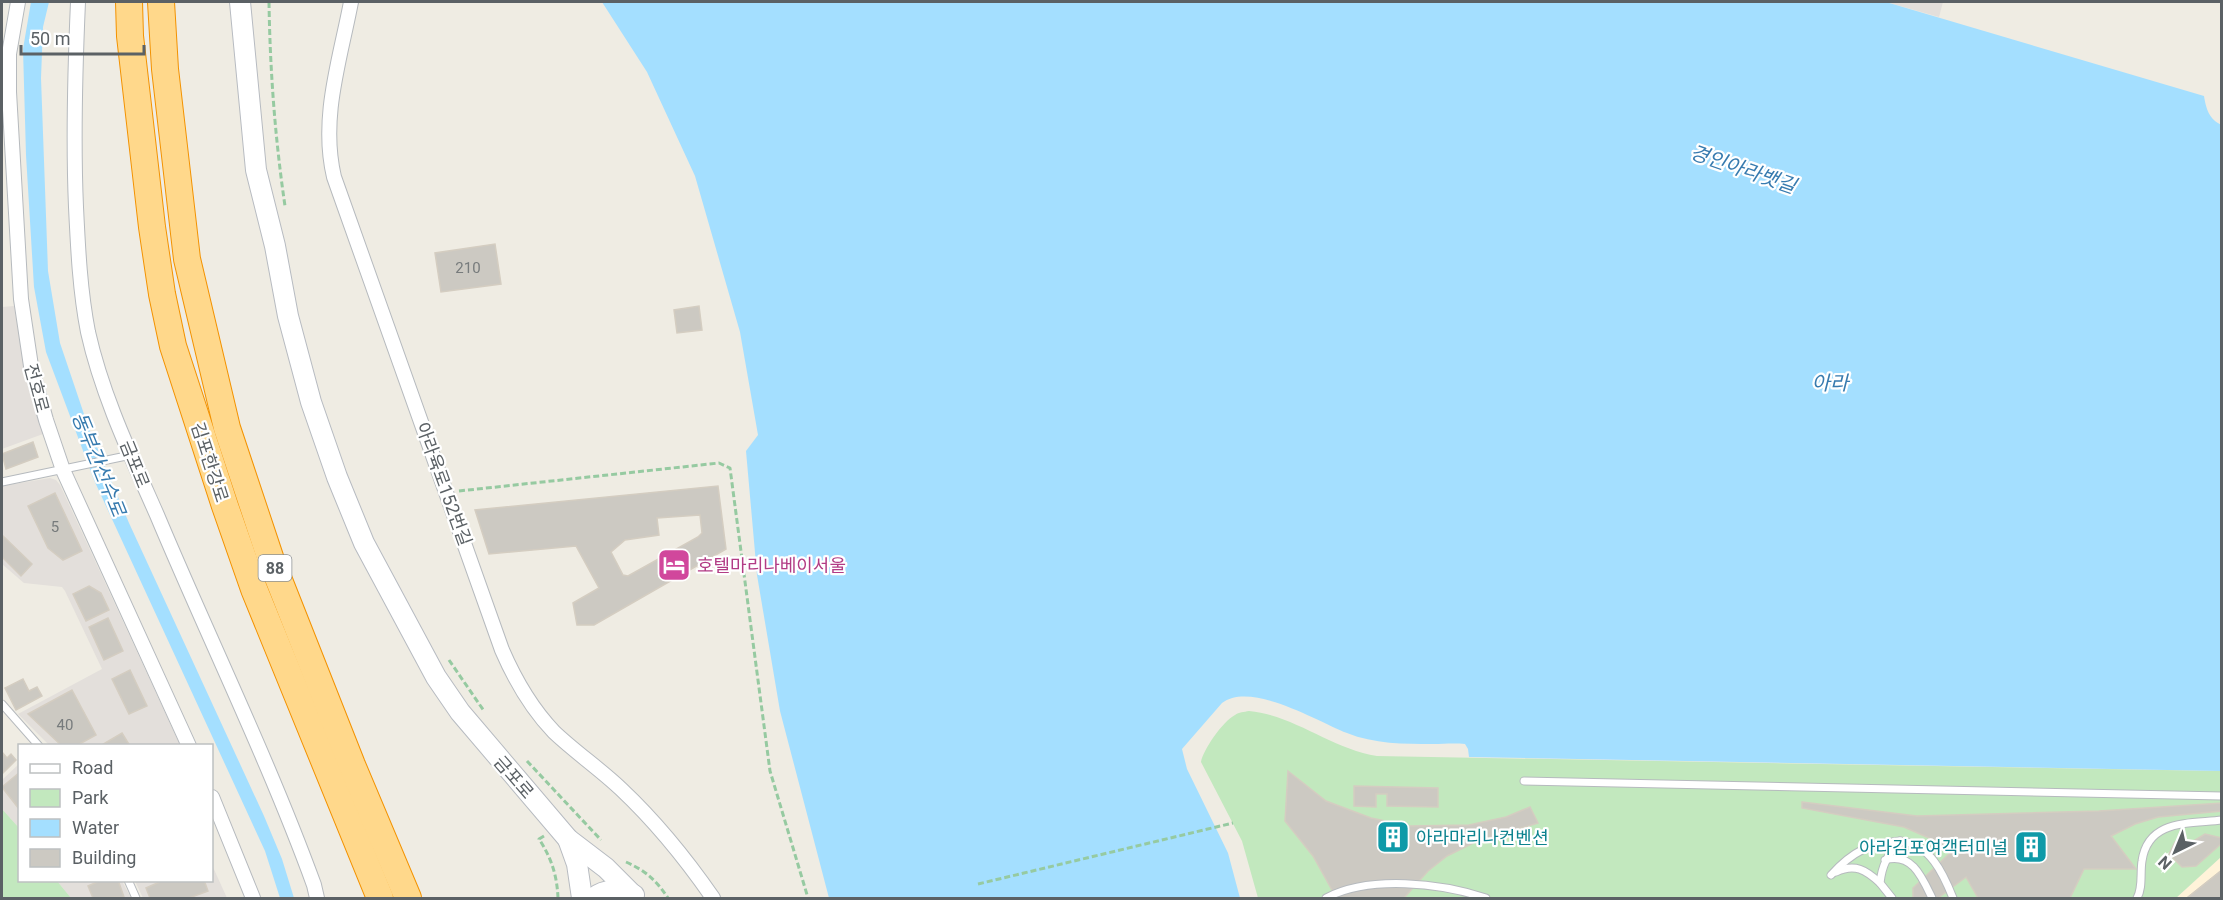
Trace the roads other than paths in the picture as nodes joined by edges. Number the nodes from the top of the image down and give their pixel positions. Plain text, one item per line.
1 (18, 2) edge
2 (78, 2) edge
3 (129, 2) edge
4 (161, 2) edge
5 (240, 2) edge
6 (351, 2) edge
7 (124, 456) junction
8 (67, 469) junction
9 (2, 482) edge
10 (2, 704) edge
11 (37, 744) edge
12 (188, 744) edge
13 (1524, 781) dead end
14 (2222, 796) edge
15 (213, 799) edge
16 (2222, 820) edge
17 (568, 838) junction
18 (1900, 841) junction
19 (1885, 860) junction
20 (129, 882) edge
21 (1880, 883) junction
22 (635, 896) edge
23 (136, 898) edge
24 (253, 898) edge
25 (317, 898) edge
26 (380, 898) edge
27 (408, 898) edge
28 (582, 898) edge
29 (593, 898) edge
30 (713, 898) edge
31 (1326, 898) edge
32 (1486, 898) edge
33 (1892, 898) edge
34 (1932, 898) edge
35 (1953, 898) edge
36 (2137, 898) edge

1 - 8 street, 전호로
2 - 7 street, 금포로
3 - 26 highway, 김포한강로 / 88
4 - 27 highway, 김포한강로 / 88
5 - 17 main road, 금포로
6 - 30 street, 아라육로152번길
7 - 8 lane
7 - 25 street, 금포로
8 - 9 lane
8 - 12 street, 전호로
10 - 11 lane
13 - 14 lane
15 - 24 street
16 - 36 lane
17 - 22 main road
17 - 28 main road
18 - 19 lane
18 - 21 lane
18 - 35 lane
19 - 21 lane
19 - 34 lane
20 - 23 lane
21 - 33 lane
22 - 29 main road
31 - 32 lane

